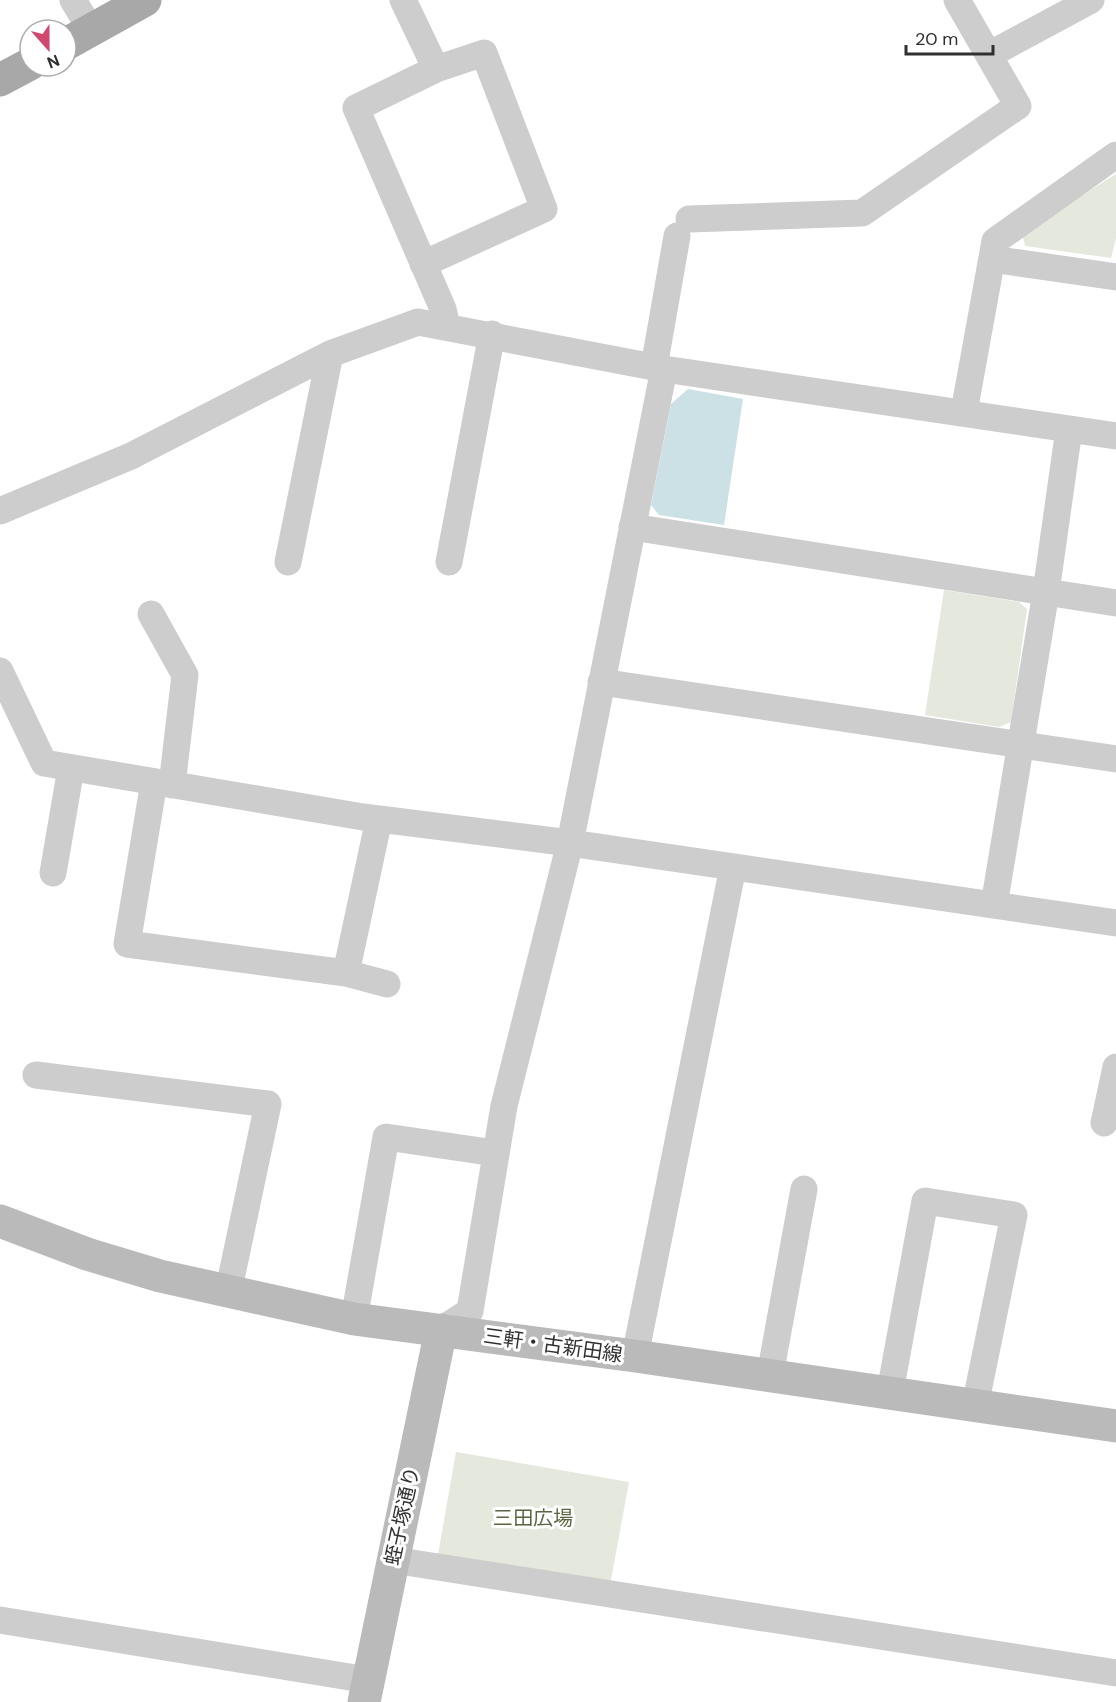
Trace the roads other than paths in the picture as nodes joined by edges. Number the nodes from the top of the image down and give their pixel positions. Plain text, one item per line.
1 (73, 0) edge
2 (145, 0) edge
3 (403, 0) edge
4 (957, 0) edge
5 (1090, 0) edge
6 (75, 18) edge
7 (78, 37) edge
8 (988, 55) junction
9 (436, 69) junction
10 (18, 71) edge
11 (0, 81) edge
12 (1116, 155) edge
13 (992, 259) junction
14 (423, 264) junction
15 (1116, 277) edge
16 (447, 327) junction
17 (492, 334) junction
18 (330, 354) junction
19 (659, 368) junction
20 (964, 412) junction
21 (1069, 429) junction
22 (1116, 436) edge
23 (0, 511) edge
24 (632, 527) junction
25 (288, 562) dead end
26 (449, 562) dead end
27 (1046, 592) junction
28 (1116, 603) edge
29 (151, 614) dead end
30 (0, 671) edge
31 (601, 682) junction
32 (1021, 745) junction
33 (1116, 759) edge
34 (70, 768) junction
35 (163, 783) junction
36 (379, 819) junction
37 (570, 843) junction
38 (733, 867) junction
39 (53, 873) dead end
40 (994, 905) junction
41 (1116, 923) edge
42 (346, 973) junction
43 (387, 984) dead end
44 (1116, 1067) edge
45 (36, 1075) dead end
46 (1104, 1123) dead end
47 (495, 1153) junction
48 (804, 1189) dead end
49 (0, 1221) edge
50 (228, 1293) junction
51 (354, 1318) junction
52 (441, 1330) junction
53 (635, 1356) junction
54 (770, 1375) junction
55 (890, 1392) junction
56 (975, 1406) junction
57 (1116, 1426) edge
58 (393, 1560) junction
59 (0, 1620) edge
60 (1116, 1673) edge
61 (366, 1691) edge

1 - 6 street
2 - 7 main road
3 - 9 street
4 - 8 street
5 - 8 street
8 - 19 street
9 - 14 street
9 - 14 street
10 - 11 main road
12 - 13 street
13 - 15 street
13 - 20 street
14 - 16 street
16 - 17 street
16 - 18 street
17 - 19 street
17 - 26 street
18 - 23 street
18 - 25 street
19 - 20 street
19 - 24 street
20 - 21 street
21 - 22 street
21 - 27 street
24 - 27 street
24 - 31 street
27 - 28 street
27 - 32 street
29 - 35 street
30 - 34 street
31 - 32 street
31 - 37 street
32 - 33 street
32 - 40 street
34 - 35 street
34 - 39 street
35 - 36 street
35 - 42 street
36 - 37 street
36 - 42 street
37 - 38 street
37 - 47 street
38 - 40 street
38 - 53 street
40 - 41 street
42 - 43 street
44 - 46 street
45 - 50 street
47 - 51 street
47 - 52 street
48 - 54 street
49 - 50 street, 三軒・古新田線
50 - 51 street, 三軒・古新田線
51 - 52 street, 三軒・古新田線
52 - 53 street, 三軒・古新田線
52 - 58 street, 蛭子塚通り
53 - 54 street, 三軒・古新田線
54 - 55 street, 三軒・古新田線
55 - 56 street, 三軒・古新田線
55 - 56 street
56 - 57 street, 三軒・古新田線
58 - 60 street
58 - 61 street, 蛭子塚通り
59 - 61 street

